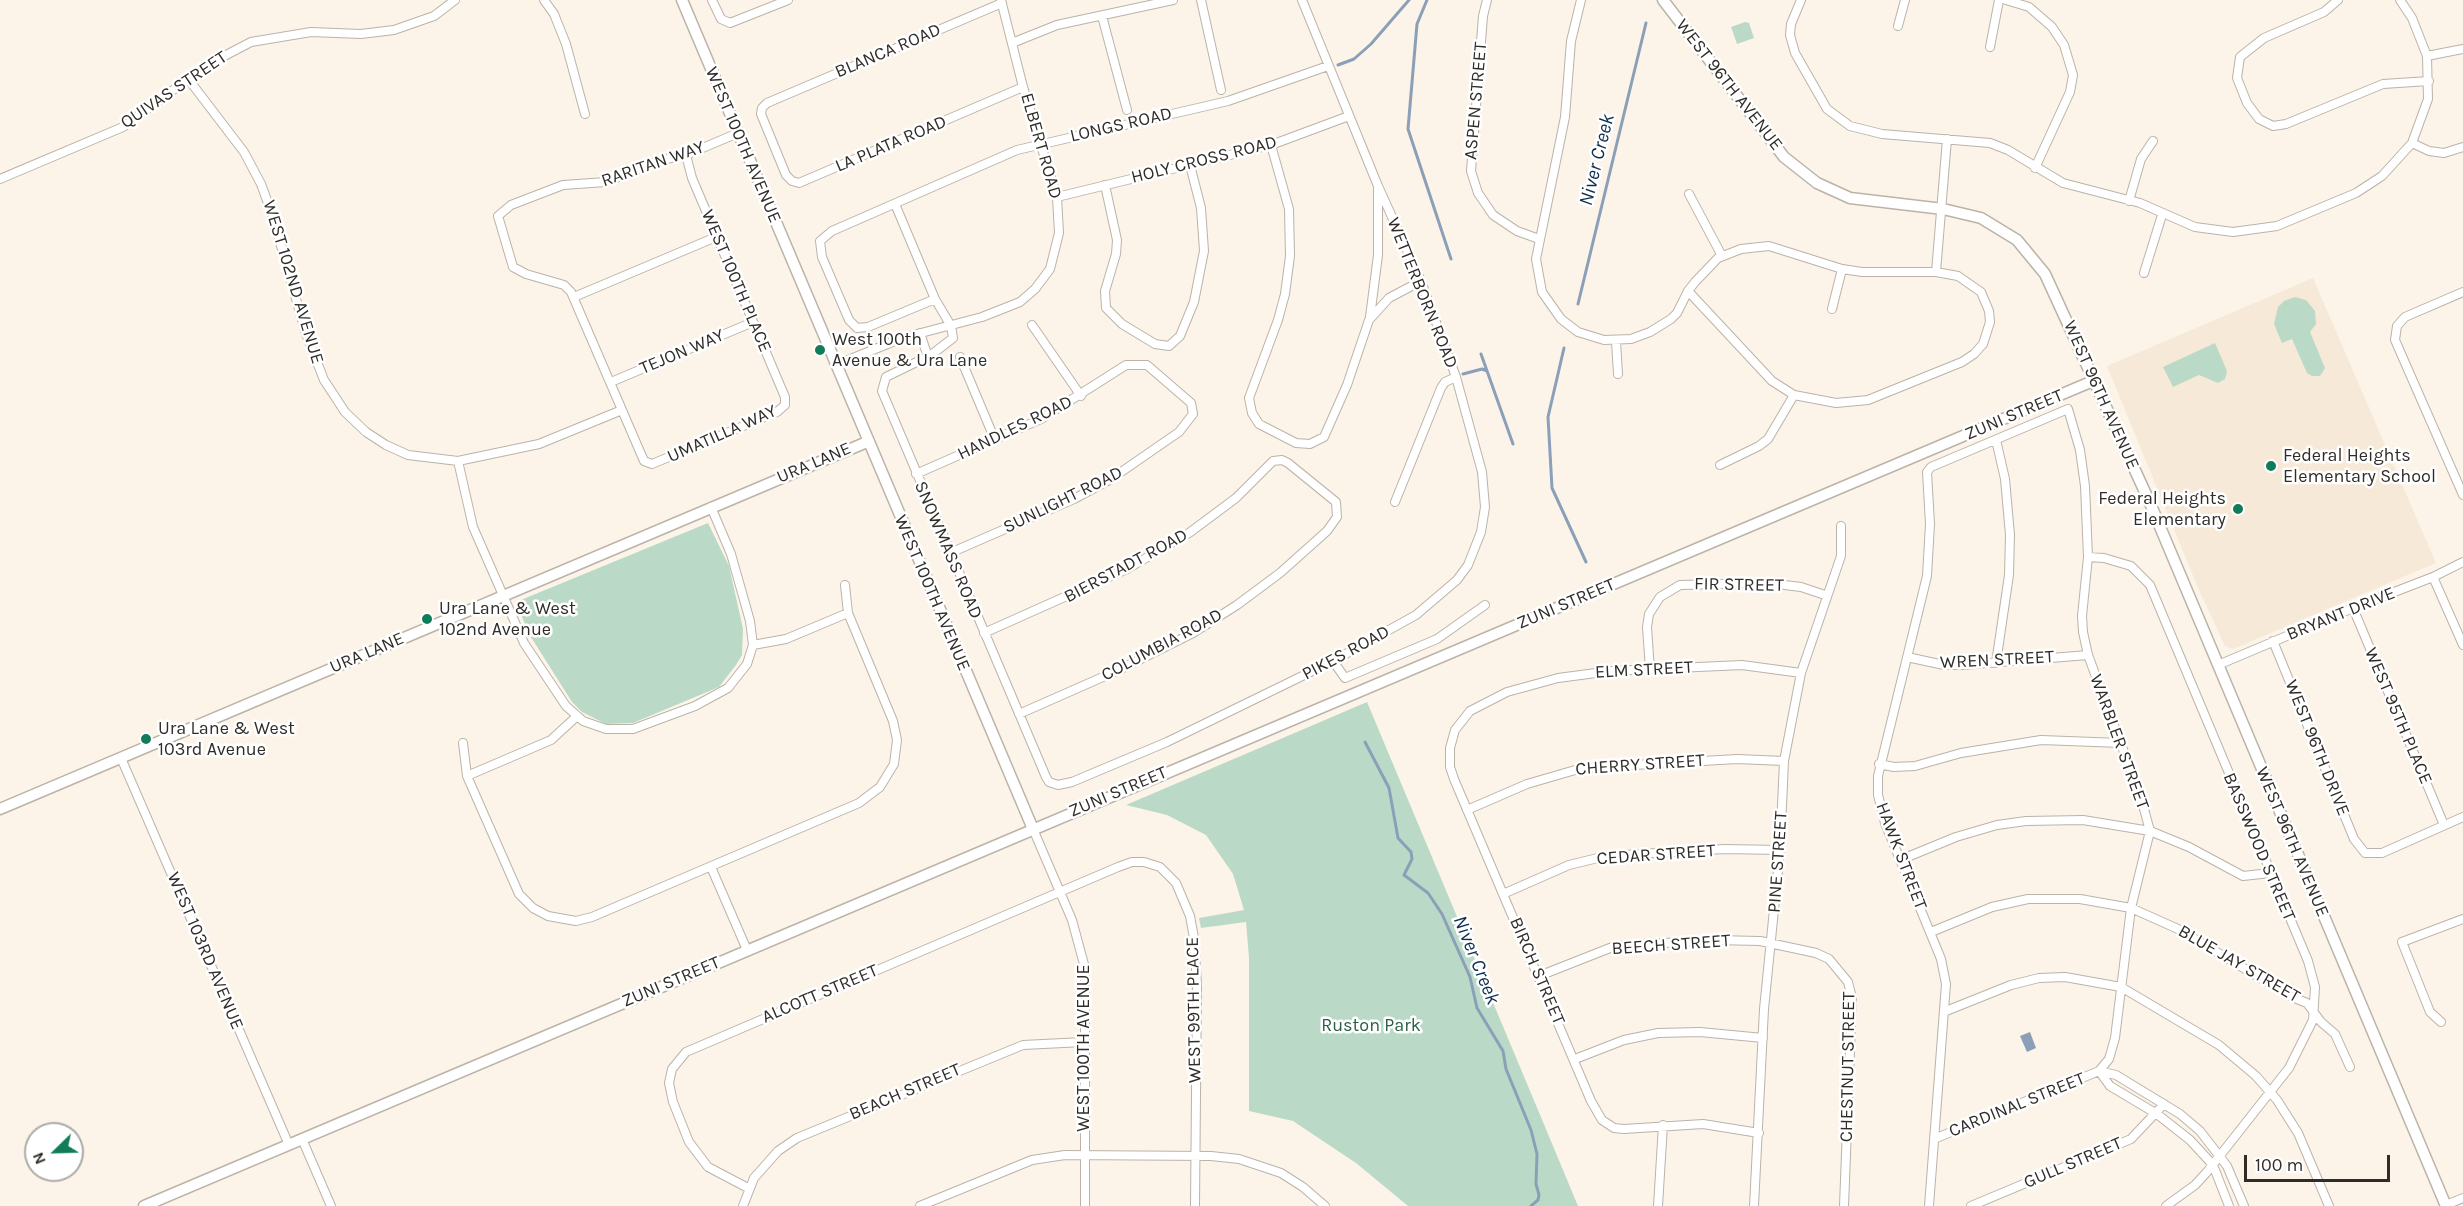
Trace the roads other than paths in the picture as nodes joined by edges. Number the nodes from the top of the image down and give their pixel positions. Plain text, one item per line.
1 (455, 0) edge
2 (544, 0) edge
3 (682, 0) edge
4 (712, 0) edge
5 (788, 0) edge
6 (1173, 0) edge
7 (1201, 0) edge
8 (1302, 0) edge
9 (1487, 0) edge
10 (1581, 0) edge
11 (1663, 0) edge
12 (1801, 0) edge
13 (1905, 0) edge
14 (1999, 0) edge
15 (2006, 0) edge
16 (2338, 0) edge
17 (2400, 0) edge
18 (1001, 1) edge
19 (1102, 16) junction
20 (1898, 26) dead end
21 (1012, 43) junction
22 (1990, 47) dead end
23 (2463, 49) edge
24 (2427, 56) junction
25 (1328, 66) junction
26 (189, 80) junction
27 (2429, 81) junction
28 (1023, 87) junction
29 (1221, 90) dead end
30 (1127, 110) dead end
31 (585, 114) dead end
32 (1349, 116) junction
33 (738, 133) junction
34 (1947, 139) junction
35 (2153, 141) dead end
36 (2412, 143) junction
37 (1041, 144) junction
38 (1271, 145) junction
39 (2463, 147) edge
40 (775, 148) joint
41 (686, 155) junction
42 (1190, 165) junction
43 (2035, 168) junction
44 (0, 179) edge
45 (1105, 185) junction
46 (1378, 186) junction
47 (1689, 194) dead end
48 (1057, 197) junction
49 (2129, 201) junction
50 (895, 204) junction
51 (1943, 209) junction
52 (2162, 215) junction
53 (716, 237) junction
54 (1539, 239) junction
55 (1722, 256) junction
56 (1842, 269) junction
57 (1936, 272) junction
58 (2144, 273) dead end
59 (1421, 281) junction
60 (1688, 291) junction
61 (2463, 292) edge
62 (574, 297) junction
63 (935, 299) junction
64 (1833, 309) dead end
65 (1370, 320) junction
66 (753, 322) junction
67 (1032, 325) dead end
68 (951, 326) junction
69 (920, 333) junction
70 (1616, 341) junction
71 (928, 357) junction
72 (960, 357) dead end
73 (836, 365) junction
74 (1618, 374) dead end
75 (1456, 376) junction
76 (2093, 381) junction
77 (611, 382) junction
78 (1172, 383) joint
79 (1794, 395) junction
80 (1081, 396) junction
81 (1463, 401) joint
82 (784, 406) joint
83 (622, 410) junction
84 (995, 440) junction
85 (1996, 440) junction
86 (867, 442) junction
87 (458, 461) junction
88 (1720, 465) dead end
89 (916, 474) junction
90 (1312, 482) joint
91 (2463, 495) edge
92 (1395, 502) dead end
93 (711, 507) junction
94 (1841, 526) dead end
95 (950, 553) junction
96 (2088, 557) junction
97 (2463, 562) edge
98 (2433, 577) junction
99 (845, 585) dead end
100 (502, 595) junction
101 (1825, 595) junction
102 (1485, 605) dead end
103 (2353, 608) junction
104 (848, 613) junction
105 (984, 633) junction
106 (2273, 641) junction
107 (753, 645) junction
108 (2463, 645) edge
109 (2088, 655) junction
110 (1907, 657) junction
111 (1333, 661) junction
112 (1996, 663) junction
113 (2218, 665) junction
114 (1650, 670) junction
115 (1801, 673) junction
116 (1491, 699) joint
117 (1019, 714) junction
118 (576, 717) junction
119 (463, 743) dead end
120 (2121, 743) junction
121 (121, 758) junction
122 (1784, 761) junction
123 (1879, 764) junction
124 (467, 776) junction
125 (1054, 784) joint
126 (0, 809) edge
127 (1467, 810) junction
128 (2463, 817) edge
129 (2444, 825) junction
130 (1033, 829) junction
131 (2150, 831) junction
132 (1780, 850) junction
133 (1900, 860) junction
134 (711, 867) junction
135 (1118, 867) joint
136 (2270, 873) junction
137 (1060, 893) junction
138 (1503, 894) junction
139 (2131, 908) junction
140 (2463, 919) edge
141 (1930, 932) junction
142 (1772, 943) junction
143 (747, 950) junction
144 (1539, 976) junction
145 (2121, 987) junction
146 (1946, 1011) junction
147 (2314, 1012) junction
148 (2441, 1022) dead end
149 (1763, 1038) junction
150 (1084, 1042) junction
151 (1575, 1059) junction
152 (2350, 1067) dead end
153 (2099, 1071) junction
154 (2269, 1091) junction
155 (2164, 1104) junction
156 (2157, 1114) junction
157 (1663, 1125) junction
158 (1759, 1134) junction
159 (302, 1139) junction
160 (1934, 1139) junction
161 (289, 1145) junction
162 (1087, 1156) junction
163 (1194, 1156) junction
164 (2216, 1160) junction
165 (748, 1188) junction
166 (2463, 1198) edge
167 (144, 1206) edge
168 (332, 1206) edge
169 (743, 1206) edge
170 (920, 1206) edge
171 (1085, 1206) edge
172 (1196, 1206) edge
173 (1325, 1206) edge
174 (1658, 1206) edge
175 (1754, 1206) edge
176 (1844, 1206) edge
177 (1929, 1206) edge
178 (1971, 1206) edge
179 (2166, 1206) edge
180 (2229, 1206) edge
181 (2244, 1206) edge
182 (2329, 1206) edge
183 (2446, 1206) edge

1 - 26 street, QUIVAS STREET
2 - 31 street
3 - 33 street, WEST 100TH AVENUE
4 - 5 street
6 - 19 street
7 - 29 street
8 - 25 street, WETTERBORN ROAD
9 - 54 street, ASPEN STREET
10 - 54 street
11 - 51 street, WEST 96TH AVENUE
12 - 34 street
13 - 20 street
14 - 22 street
15 - 43 street
16 - 27 street
17 - 24 street
18 - 21 street, ELBERT ROAD
18 - 40 street, BLANCA ROAD
19 - 21 street
19 - 30 street
21 - 28 street, ELBERT ROAD
23 - 24 street
24 - 27 street
25 - 32 street, WETTERBORN ROAD
25 - 37 street, LONGS ROAD
26 - 44 street, QUIVAS STREET
26 - 87 street, WEST 102ND AVENUE
27 - 36 street
28 - 37 street, ELBERT ROAD
28 - 40 street, LA PLATA ROAD
32 - 38 street, HOLY CROSS ROAD
32 - 46 street, WETTERBORN ROAD
33 - 41 street, RARITAN WAY
33 - 73 street, WEST 100TH AVENUE
34 - 43 street
34 - 51 street
35 - 49 street
36 - 39 street
36 - 52 street
37 - 48 street, ELBERT ROAD
37 - 50 street, LONGS ROAD
38 - 42 street, HOLY CROSS ROAD
38 - 65 street
41 - 53 street, WEST 100TH PLACE
41 - 62 street, RARITAN WAY
42 - 45 street, HOLY CROSS ROAD
42 - 45 street
43 - 49 street
45 - 48 street, HOLY CROSS ROAD
46 - 59 street, WETTERBORN ROAD
46 - 65 street, WETTERBORN ROAD
47 - 55 street
48 - 68 street, ELBERT ROAD
49 - 52 street
50 - 63 street
50 - 63 street, LONGS ROAD
51 - 57 street
51 - 76 street, WEST 96TH AVENUE
52 - 58 street
53 - 62 street
53 - 66 street, WEST 100TH PLACE
54 - 70 street
55 - 56 street
55 - 60 street
56 - 57 street
56 - 64 street
57 - 79 street
59 - 65 street
59 - 75 street, WETTERBORN ROAD
60 - 70 street
60 - 79 street
61 - 91 street
62 - 77 street
63 - 68 street
66 - 77 street, TEJON WAY
66 - 82 street, WEST 100TH PLACE
67 - 80 street
68 - 69 street, ELBERT ROAD
68 - 71 street, SNOWMASS ROAD
69 - 71 street
69 - 73 street, ELBERT ROAD
70 - 74 street
71 - 89 street, SNOWMASS ROAD
72 - 84 street
73 - 86 street, WEST 100TH AVENUE
75 - 81 street, WETTERBORN ROAD
75 - 92 street
76 - 113 street, WEST 96TH AVENUE
76 - 130 street, ZUNI STREET
77 - 83 street
78 - 80 street, HANDLES ROAD
78 - 95 street, SUNLIGHT ROAD
79 - 88 street
80 - 84 street, HANDLES ROAD
81 - 111 street, PIKES ROAD
82 - 83 street, UMATILLA WAY
83 - 87 street, WEST 102ND AVENUE
84 - 89 street, HANDLES ROAD
85 - 96 street, WARBLER STREET
85 - 110 street, HAWK STREET
85 - 112 street
86 - 93 street, URA LANE
86 - 130 street, WEST 100TH AVENUE
87 - 100 street
89 - 95 street, SNOWMASS ROAD
90 - 105 street, BIERSTADT ROAD
90 - 117 street, COLUMBIA ROAD
93 - 100 street, URA LANE
93 - 107 street
94 - 101 street, PINE STREET
95 - 105 street, SNOWMASS ROAD
96 - 109 street, WARBLER STREET
96 - 136 street, BASSWOOD STREET
97 - 98 street, BRYANT DRIVE
98 - 103 street, BRYANT DRIVE
98 - 108 street
99 - 104 street
100 - 118 street
100 - 121 street, URA LANE
101 - 114 street, FIR STREET
101 - 115 street, PINE STREET
102 - 111 street
103 - 106 street, BRYANT DRIVE
103 - 129 street, WEST 95TH PLACE
104 - 107 street
104 - 134 street
105 - 117 street, SNOWMASS ROAD
106 - 113 street, BRYANT DRIVE
106 - 129 street, WEST 96TH DRIVE
107 - 118 street
109 - 112 street, WREN STREET
109 - 120 street, WARBLER STREET
110 - 112 street, WREN STREET
110 - 123 street, HAWK STREET
111 - 125 street, PIKES ROAD
113 - 183 street, WEST 96TH AVENUE
114 - 115 street, ELM STREET
114 - 116 street, ELM STREET
115 - 122 street, PINE STREET
116 - 127 street, BIRCH STREET
117 - 125 street, SNOWMASS ROAD
118 - 124 street
119 - 124 street
120 - 123 street
120 - 131 street, WARBLER STREET
121 - 126 street, URA LANE
121 - 161 street, WEST 103RD AVENUE
122 - 127 street, CHERRY STREET
122 - 132 street, PINE STREET
123 - 133 street, HAWK STREET
124 - 134 street
127 - 138 street, BIRCH STREET
128 - 129 street
130 - 137 street, WEST 100TH AVENUE
130 - 143 street, ZUNI STREET
131 - 133 street
131 - 136 street
131 - 139 street, WARBLER STREET
132 - 138 street, CEDAR STREET
132 - 142 street, PINE STREET
133 - 141 street, HAWK STREET
134 - 143 street
135 - 137 street, ALCOTT STREET
135 - 163 street, WEST 99TH PLACE
136 - 147 street, BASSWOOD STREET
137 - 150 street, WEST 100TH AVENUE
137 - 165 street, ALCOTT STREET
138 - 144 street, BIRCH STREET
139 - 141 street, BLUE JAY STREET
139 - 145 street, WARBLER STREET
139 - 147 street, BLUE JAY STREET
140 - 148 street
141 - 146 street, HAWK STREET
142 - 144 street, BEECH STREET
142 - 149 street, PINE STREET
142 - 176 street, CHESTNUT STREET
143 - 159 street, ZUNI STREET
144 - 151 street, BIRCH STREET
145 - 146 street
145 - 153 street, WARBLER STREET
145 - 154 street
146 - 160 street, HAWK STREET
147 - 152 street, BLUE JAY STREET
147 - 154 street, BASSWOOD STREET
149 - 151 street
149 - 158 street, PINE STREET
150 - 162 street, WEST 100TH AVENUE
150 - 165 street, BEACH STREET
151 - 157 street, BIRCH STREET
153 - 155 street
153 - 156 street
153 - 160 street, CARDINAL STREET
154 - 164 street, BASSWOOD STREET
154 - 182 street
155 - 156 street, GULL STREET
155 - 164 street
156 - 164 street
156 - 178 street, GULL STREET
157 - 158 street, BIRCH STREET
157 - 174 street
158 - 175 street, PINE STREET
159 - 161 street, ZUNI STREET
159 - 168 street
160 - 177 street, HAWK STREET
161 - 167 street, ZUNI STREET
162 - 163 street
162 - 170 street
162 - 171 street, WEST 100TH AVENUE
163 - 172 street, WEST 99TH PLACE
163 - 173 street
164 - 179 street, BASSWOOD STREET
164 - 180 street
164 - 181 street
165 - 169 street
166 - 183 street

